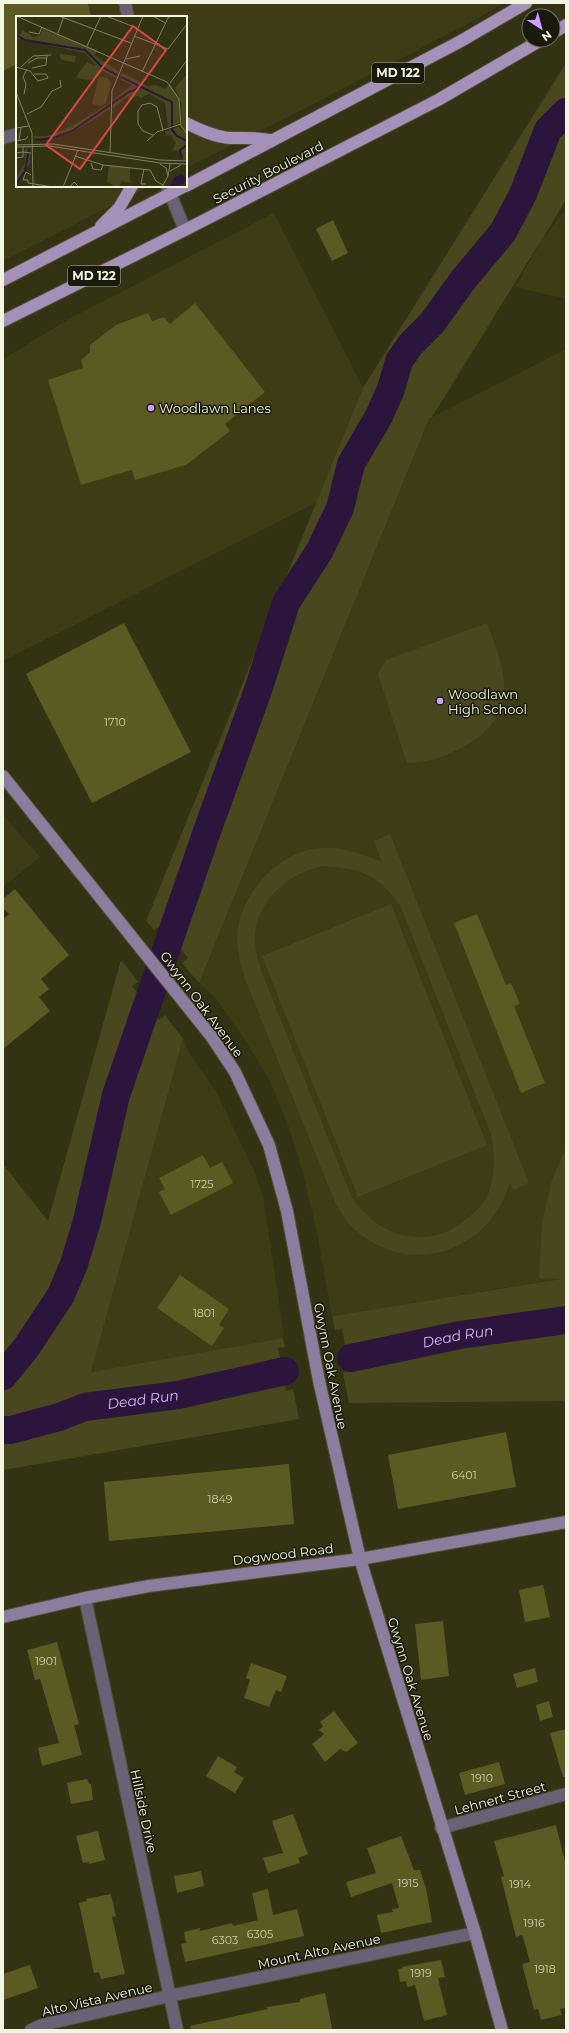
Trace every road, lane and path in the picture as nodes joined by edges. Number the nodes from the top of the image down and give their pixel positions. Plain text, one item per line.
1 (124, 3) edge
2 (526, 3) edge
3 (128, 16) edge
4 (528, 48) edge
5 (187, 124) edge
6 (16, 134) edge
7 (3, 138) edge
8 (269, 140) junction
9 (187, 185) edge
10 (131, 187) edge
11 (182, 187) edge
12 (168, 190) edge
13 (184, 230) junction
14 (94, 234) junction
15 (3, 280) edge
16 (3, 321) edge
17 (3, 776) edge
18 (566, 1522) edge
19 (360, 1559) junction
20 (85, 1598) junction
21 (3, 1617) edge
22 (566, 1794) edge
23 (441, 1828) junction
24 (475, 1933) junction
25 (169, 1996) junction
26 (31, 2030) edge
27 (177, 2030) edge
28 (502, 2030) edge

1 - 3 street
2 - 8 main road, Security Boulevard / MD 122
4 - 13 main road, Security Boulevard / MD 122
5 - 8 main road
6 - 7 street
8 - 9 main road, Security Boulevard / MD 122
10 - 14 main road
11 - 12 main road, Security Boulevard / MD 122
12 - 13 street
12 - 14 main road, Security Boulevard / MD 122
13 - 16 main road, Security Boulevard / MD 122
14 - 15 main road, Security Boulevard / MD 122
17 - 19 street, Gwynn Oak Avenue
18 - 19 street, Dogwood Road
19 - 20 street, Dogwood Road
19 - 23 street, Gwynn Oak Avenue
20 - 21 street, Dogwood Road
20 - 25 street, Hillside Drive
22 - 23 street, Lehnert Street
23 - 24 street, Gwynn Oak Avenue
24 - 25 street, Mount Alto Avenue
24 - 28 street, Gwynn Oak Avenue
25 - 26 street, Alto Vista Avenue
25 - 27 street, Hillside Drive

